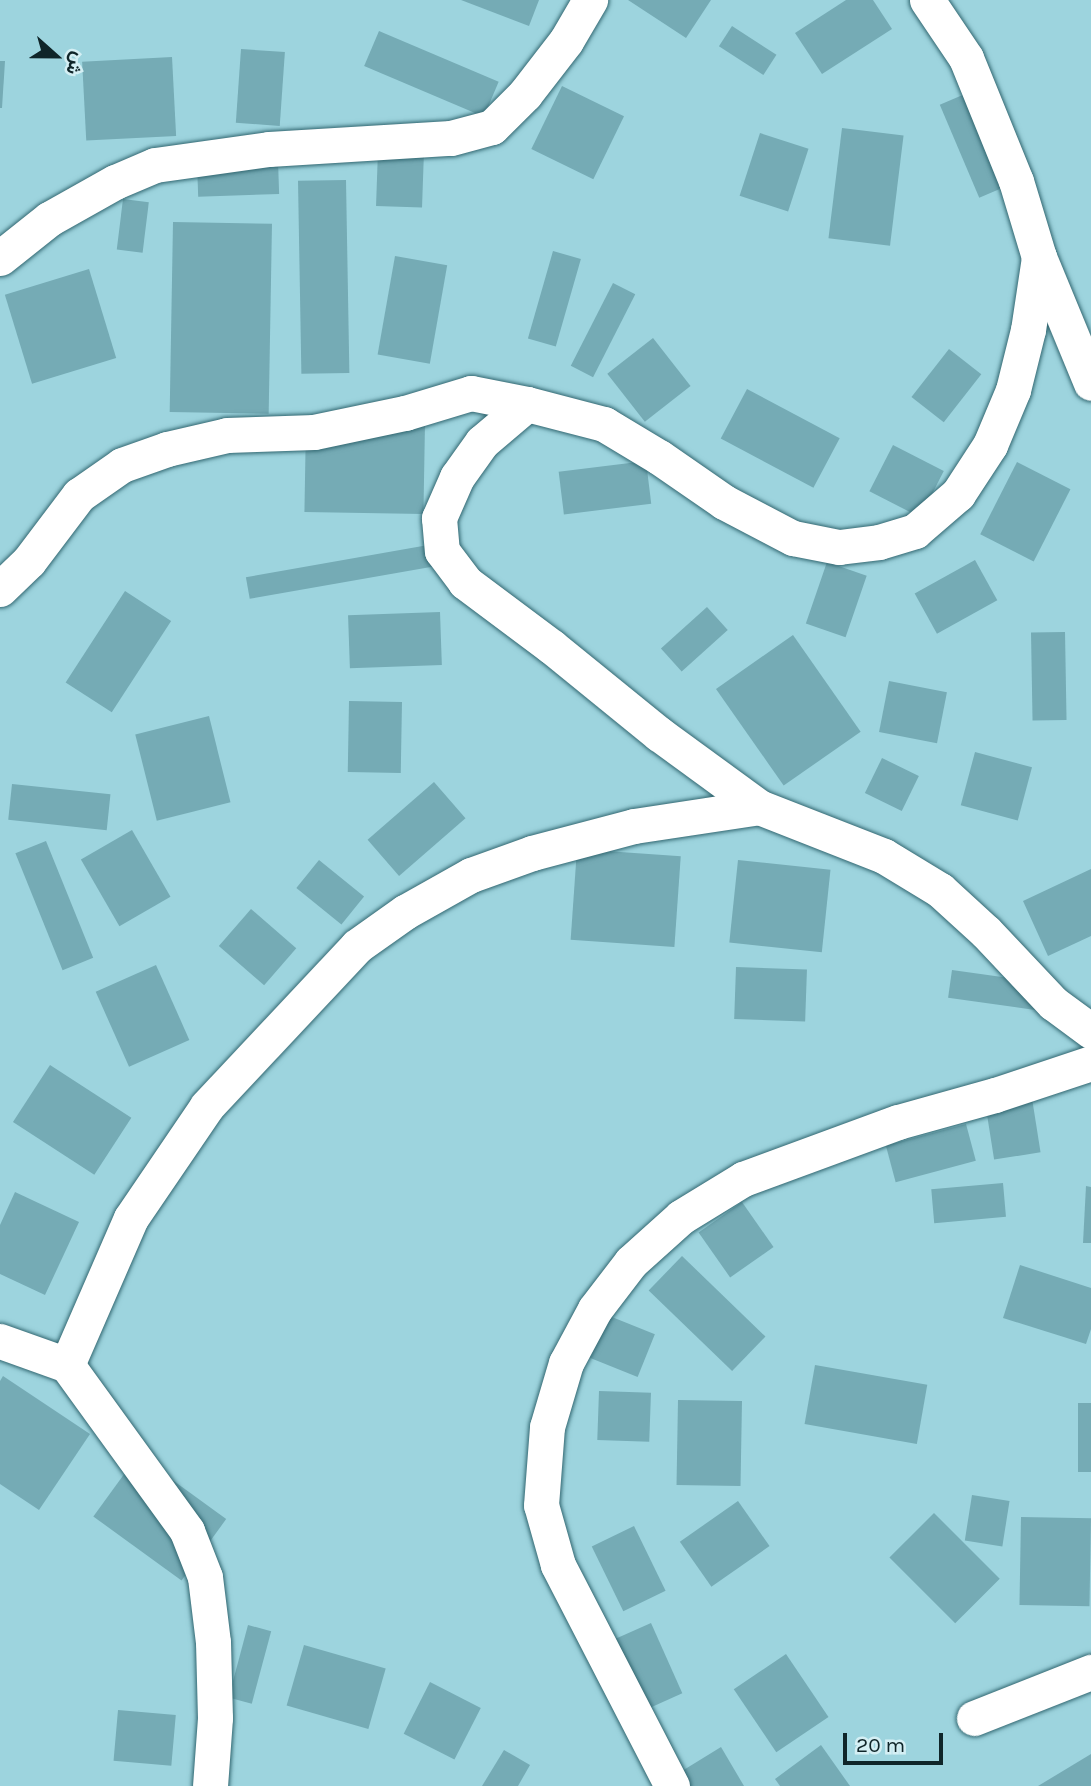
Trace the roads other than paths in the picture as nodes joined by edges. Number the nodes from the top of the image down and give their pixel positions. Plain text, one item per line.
1 (590, 0) edge
2 (927, 0) edge
3 (1039, 257) junction
4 (0, 258) edge
5 (1091, 383) edge
6 (527, 404) junction
7 (0, 589) edge
8 (759, 807) junction
9 (1091, 1031) edge
10 (1091, 1063) edge
11 (0, 1341) edge
12 (67, 1365) junction
13 (1091, 1672) edge
14 (974, 1718) dead end
15 (210, 1786) edge
16 (672, 1786) edge

1 - 4 street
2 - 3 street
3 - 5 street
3 - 6 street
6 - 7 street
6 - 8 street
8 - 9 street
8 - 12 street
10 - 16 street
11 - 12 street
12 - 15 street
13 - 14 street

